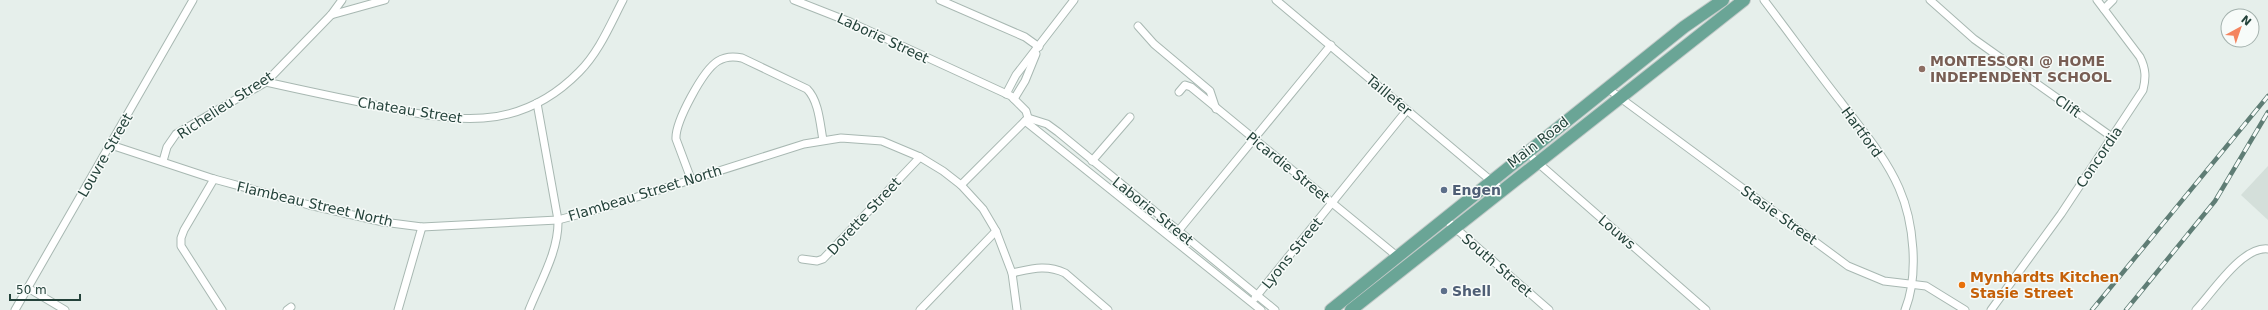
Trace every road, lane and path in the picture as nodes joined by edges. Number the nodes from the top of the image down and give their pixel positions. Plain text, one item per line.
1 (193, 0) edge
2 (342, 0) edge
3 (385, 0) edge
4 (623, 0) edge
5 (794, 0) edge
6 (940, 0) edge
7 (1074, 0) edge
8 (1276, 0) edge
9 (1723, 0) edge
10 (1744, 0) edge
11 (1764, 0) edge
12 (1930, 0) edge
13 (2096, 0) edge
14 (2113, 0) edge
15 (2104, 9) junction
16 (331, 15) junction
17 (1138, 26) dead end
18 (1331, 45) junction
19 (1039, 46) junction
20 (266, 82) junction
21 (1607, 88) junction
22 (1179, 92) dead end
23 (1006, 94) junction
24 (1619, 98) junction
25 (1014, 99) junction
26 (537, 103) junction
27 (1216, 109) junction
28 (1407, 110) junction
29 (1130, 117) dead end
30 (1027, 120) junction
31 (2112, 137) junction
32 (1253, 139) junction
33 (823, 140) junction
34 (111, 145) junction
35 (1528, 152) junction
36 (920, 157) junction
37 (164, 161) junction
38 (1537, 162) junction
39 (1094, 163) junction
40 (1091, 173) junction
41 (214, 178) junction
42 (690, 179) junction
43 (1492, 181) junction
44 (961, 185) junction
45 (1502, 190) junction
46 (1332, 203) junction
47 (1445, 219) junction
48 (558, 220) junction
49 (422, 227) junction
50 (1455, 228) junction
51 (996, 231) junction
52 (1177, 232) junction
53 (1172, 238) junction
54 (2268, 249) edge
55 (1398, 257) junction
56 (802, 260) dead end
57 (1012, 273) junction
58 (1911, 283) junction
59 (28, 288) junction
60 (1258, 296) junction
61 (1252, 302) junction
62 (15, 310) edge
63 (65, 310) edge
64 (222, 310) edge
65 (398, 310) edge
66 (529, 310) edge
67 (920, 310) edge
68 (1017, 310) edge
69 (1108, 310) edge
70 (1261, 310) edge
71 (1275, 310) edge
72 (1331, 310) edge
73 (1351, 310) edge
74 (1549, 310) edge
75 (1706, 310) edge
76 (1905, 310) edge
77 (1965, 310) edge
78 (1991, 310) edge
79 (2196, 310) edge

1 - 34 street, Louvre Street
2 - 16 street, Richelieu Street
3 - 16 street
4 - 26 street, Chateau Street
5 - 23 street, Laborie Street
6 - 19 street
7 - 19 street
8 - 18 street, Taillefer
9 - 21 main road, Main Road
10 - 24 main road, Main Road
11 - 58 street, Hartford
12 - 31 street, Clift
13 - 15 street, Concordia
14 - 15 street
15 - 31 street, Concordia
16 - 20 street, Richelieu Street
17 - 27 street
18 - 28 street, Taillefer
18 - 32 street
19 - 23 street
19 - 25 street
20 - 26 street, Chateau Street
20 - 37 street, Richelieu Street
21 - 24 street, Stasie Street
21 - 35 main road, Main Road
22 - 27 street, Picardie Street
23 - 25 street, Laborie Street
24 - 38 main road, Main Road
24 - 58 street, Stasie Street
25 - 30 street, Laborie Street
26 - 48 street
27 - 32 street, Picardie Street
28 - 43 street, Taillefer
28 - 46 street, Lyons Street
29 - 39 street
30 - 39 street, Laborie Street
30 - 40 street, Laborie Street
30 - 44 street
31 - 78 street, Concordia
32 - 46 street, Picardie Street
32 - 52 street
33 - 36 street, Flambeau Street North
33 - 42 street, Flambeau Street North
33 - 42 street
34 - 37 street, Flambeau Street North
34 - 59 street, Louvre Street
35 - 38 street, Louws
35 - 43 main road, Main Road
36 - 44 street, Flambeau Street North
36 - 56 street, Dorette Street
37 - 41 street, Flambeau Street North
38 - 45 main road, Main Road
38 - 75 street, Louws
39 - 40 street
39 - 52 street, Laborie Street
40 - 53 street, Laborie Street
41 - 49 street, Flambeau Street North
41 - 64 street
42 - 48 street, Flambeau Street North
43 - 45 street, Taillefer
43 - 47 main road, Main Road
44 - 51 street, Flambeau Street North
45 - 50 main road, Main Road
46 - 55 street, Picardie Street
46 - 60 street, Lyons Street
47 - 50 street, South Street
47 - 55 main road, Main Road
48 - 49 street, Flambeau Street North
48 - 66 street
49 - 65 street
50 - 73 main road, Main Road
50 - 74 street, South Street
51 - 57 street, Flambeau Street North
51 - 67 street
52 - 53 street
52 - 60 street, Laborie Street
53 - 61 street, Laborie Street
54 - 79 street
55 - 72 main road, Main Road
57 - 68 street, Flambeau Street North
57 - 69 street
58 - 76 street, Hartford
58 - 77 street, Stasie Street
59 - 62 street, Louvre Street
59 - 63 street
60 - 61 street, Lyons Street
60 - 71 street, Laborie Street
61 - 70 street, Laborie Street

